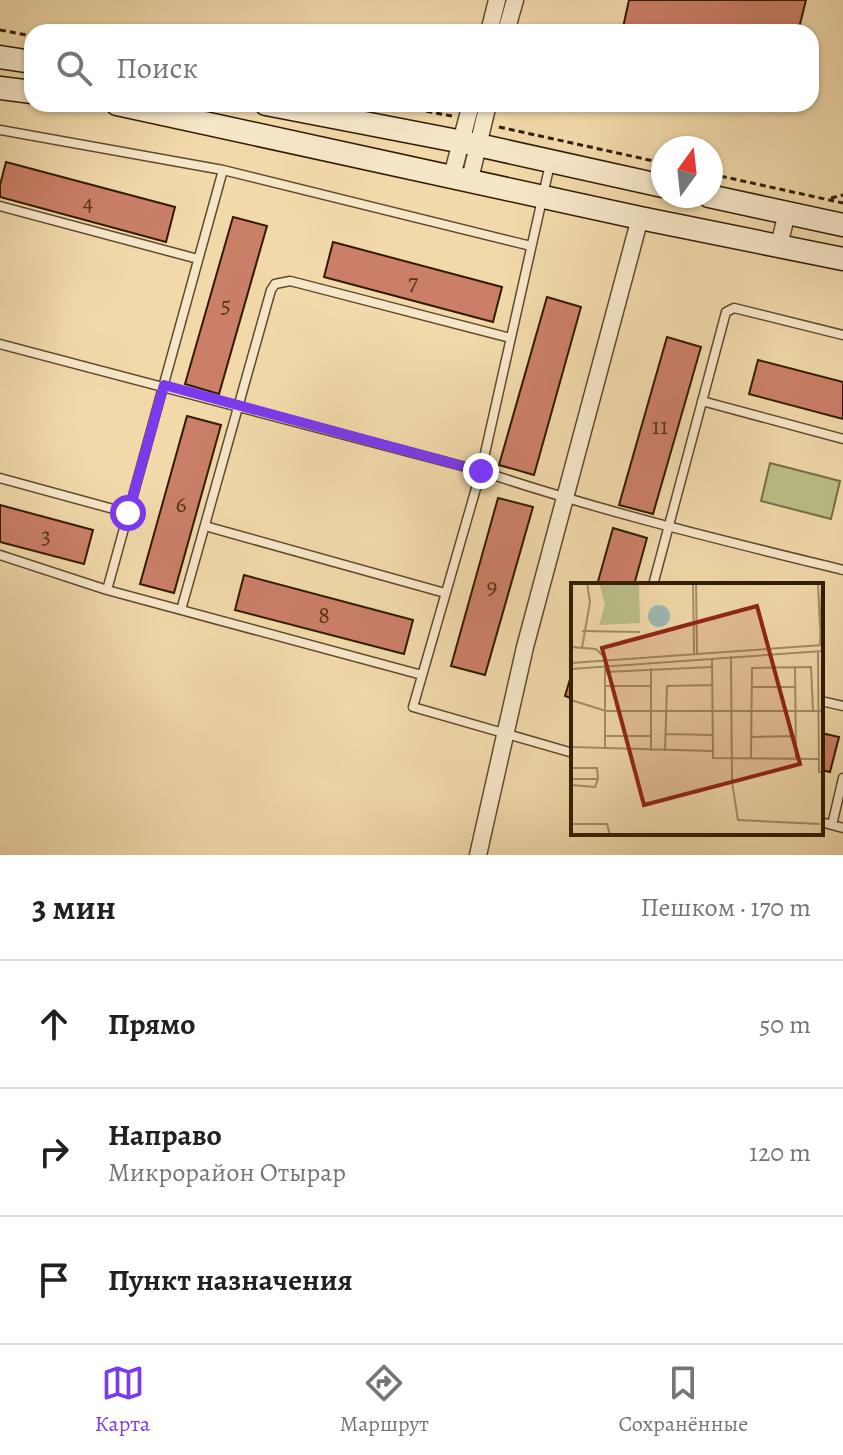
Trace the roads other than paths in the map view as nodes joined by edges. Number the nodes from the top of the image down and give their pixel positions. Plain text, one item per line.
1 (497, 0) edge
2 (515, 0) edge
3 (491, 24) edge
4 (508, 24) edge
5 (0, 58) edge
6 (24, 61) edge
7 (0, 88) edge
8 (24, 91) edge
9 (154, 112) edge
10 (338, 112) edge
11 (472, 127) edge
12 (0, 130) edge
13 (551, 162) junction
14 (223, 170) junction
15 (461, 178) junction
16 (651, 183) edge
17 (543, 195) junction
18 (723, 199) edge
19 (0, 206) edge
20 (787, 213) junction
21 (640, 218) junction
22 (843, 225) edge
23 (779, 245) junction
24 (531, 246) junction
25 (198, 259) junction
26 (843, 259) edge
27 (843, 335) edge
28 (510, 338) junction
29 (0, 344) edge
30 (164, 385) junction
31 (702, 401) junction
32 (239, 407) junction
33 (843, 439) edge
34 (481, 471) junction
35 (0, 478) edge
36 (565, 498) junction
37 (128, 513) junction
38 (205, 526) junction
39 (669, 527) junction
40 (0, 555) edge
41 (843, 570) edge
42 (654, 583) edge
43 (107, 590) junction
44 (445, 593) junction
45 (181, 610) junction
46 (422, 675) junction
47 (823, 701) edge
48 (843, 706) edge
49 (505, 734) junction
50 (571, 752) edge
51 (843, 778) edge
52 (823, 823) edge
53 (832, 825) junction
54 (843, 828) edge
55 (478, 855) edge

1 - 3 street
2 - 4 street
5 - 6 street
7 - 8 street
9 - 15 street
10 - 11 street
11 - 13 street
11 - 15 street
12 - 14 lane
13 - 16 street
13 - 17 lane
14 - 24 lane
14 - 25 lane
15 - 17 street
17 - 21 street
17 - 24 lane
18 - 20 street
19 - 25 lane
20 - 22 street
20 - 23 street
21 - 23 street
21 - 36 street
23 - 26 street
24 - 28 lane
25 - 30 lane
27 - 31 lane
28 - 32 lane
28 - 34 lane
29 - 30 lane
30 - 32 lane
30 - 37 lane
31 - 33 lane
31 - 39 lane
32 - 34 lane
32 - 38 lane
34 - 36 lane
34 - 44 lane
35 - 37 lane
36 - 39 lane
36 - 49 street
37 - 43 lane
38 - 44 lane
38 - 45 lane
39 - 41 lane
39 - 42 lane
40 - 43 lane
43 - 45 lane
44 - 46 lane
45 - 46 lane
46 - 49 lane
47 - 48 lane
49 - 50 lane
49 - 55 street
51 - 53 lane
52 - 53 lane
53 - 54 lane

